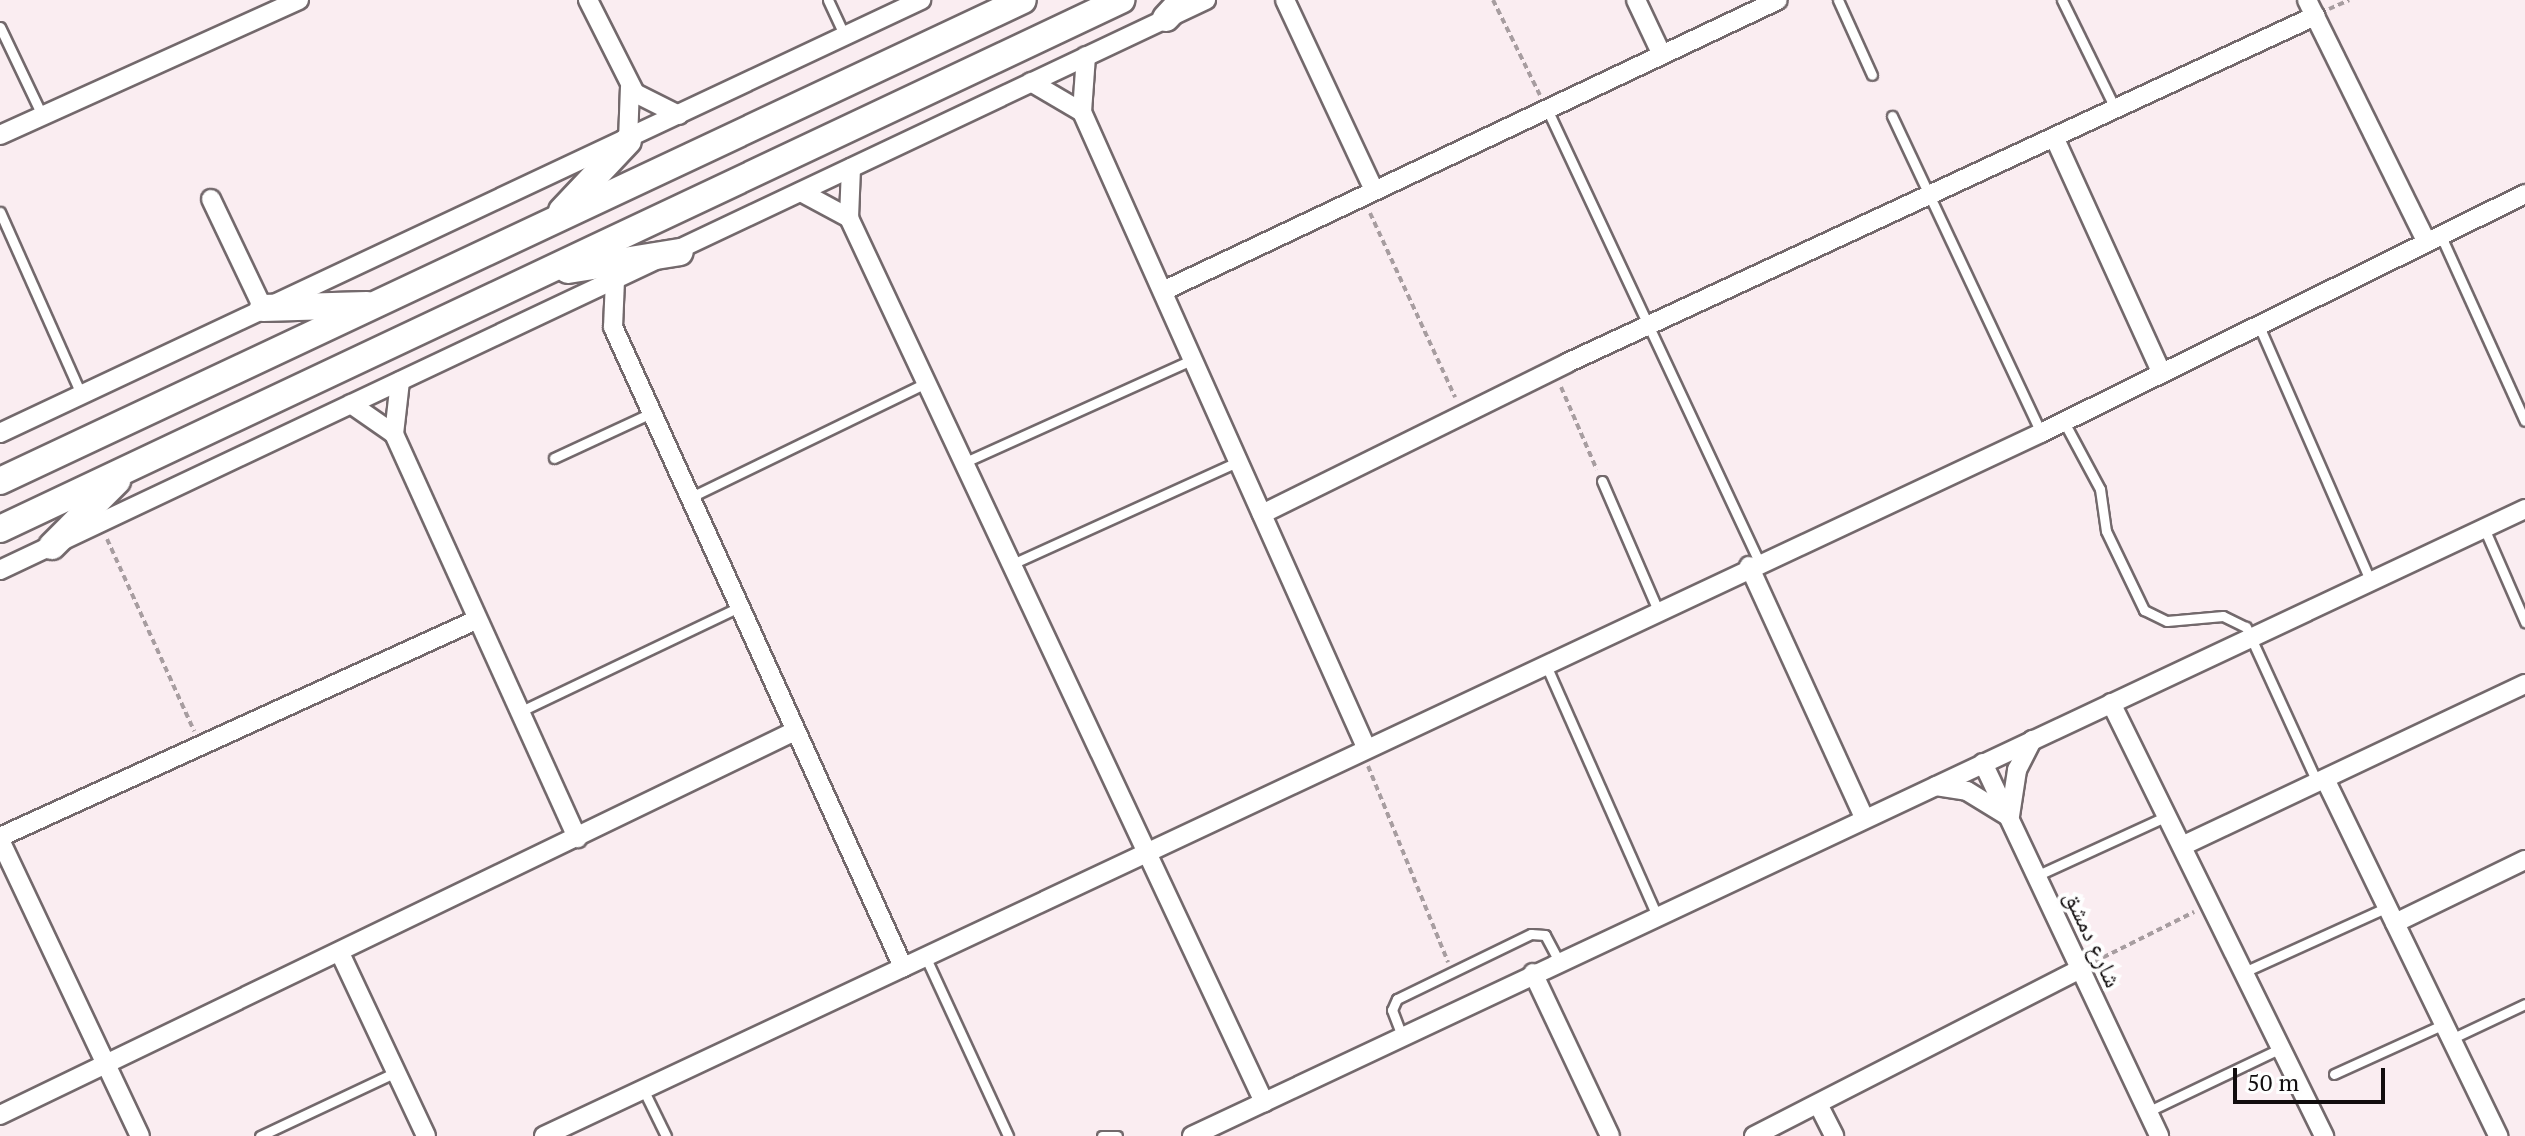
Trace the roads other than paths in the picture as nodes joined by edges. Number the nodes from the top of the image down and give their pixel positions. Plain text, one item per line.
1 (299, 0) edge
2 (588, 0) edge
3 (828, 0) edge
4 (921, 0) edge
5 (1023, 0) edge
6 (1121, 0) edge
7 (1206, 0) edge
8 (1285, 0) edge
9 (1636, 0) edge
10 (1778, 0) edge
11 (1838, 0) edge
12 (2062, 0) edge
13 (2311, 8) edge
14 (1175, 9) edge
15 (0, 27) edge
16 (845, 36) junction
17 (1661, 53) junction
18 (1086, 56) junction
19 (1872, 75) dead end
20 (1031, 82) junction
21 (629, 84) junction
22 (1547, 109) junction
23 (2116, 110) junction
24 (1082, 112) junction
25 (42, 115) junction
26 (679, 115) junction
27 (1892, 116) dead end
28 (0, 135) edge
29 (2055, 139) junction
30 (628, 141) junction
31 (851, 168) junction
32 (801, 192) junction
33 (1368, 193) junction
34 (2525, 194) edge
35 (1930, 195) junction
36 (211, 199) dead end
37 (0, 212) edge
38 (849, 218) junction
39 (551, 223) junction
40 (2433, 238) junction
41 (680, 252) junction
42 (537, 275) junction
43 (615, 280) junction
44 (1163, 291) junction
45 (578, 298) junction
46 (378, 304) junction
47 (263, 308) junction
48 (2257, 323) junction
49 (1649, 326) junction
50 (613, 327) junction
51 (1193, 359) junction
52 (2160, 369) junction
53 (400, 381) junction
54 (926, 383) junction
55 (81, 394) junction
56 (351, 404) junction
57 (651, 413) junction
58 (2525, 421) edge
59 (2064, 422) junction
60 (0, 433) edge
61 (2041, 433) junction
62 (394, 434) junction
63 (57, 455) junction
64 (554, 458) dead end
65 (0, 461) edge
66 (1239, 461) junction
67 (963, 463) junction
68 (132, 466) junction
69 (0, 481) edge
70 (1602, 481) road end
71 (689, 498) junction
72 (2525, 509) edge
73 (1262, 514) junction
74 (2484, 528) junction
75 (0, 529) edge
76 (52, 546) junction
77 (1754, 564) junction
78 (1010, 565) junction
79 (0, 570) edge
80 (2371, 582) junction
81 (739, 607) junction
82 (1657, 608) junction
83 (476, 620) junction
84 (2525, 622) edge
85 (2253, 637) junction
86 (1544, 661) junction
87 (2525, 684) edge
88 (2111, 703) junction
89 (519, 712) junction
90 (795, 731) junction
91 (2032, 740) junction
92 (1362, 746) junction
93 (1983, 763) junction
94 (2321, 780) junction
95 (1933, 786) junction
96 (2167, 816) junction
97 (1864, 817) junction
98 (2010, 819) junction
99 (0, 838) edge
100 (577, 838) junction
101 (2182, 846) junction
102 (1142, 850) junction
103 (2525, 860) edge
104 (2036, 876) junction
105 (2391, 915) junction
106 (1657, 916) junction
107 (340, 953) junction
108 (925, 956) junction
109 (1559, 961) junction
110 (903, 967) junction
111 (2080, 969) junction
112 (2244, 972) junction
113 (1533, 973) junction
114 (2525, 1004) edge
115 (2448, 1031) junction
116 (1402, 1036) junction
117 (2281, 1048) junction
118 (107, 1066) junction
119 (396, 1072) junction
120 (2334, 1074) dead end
121 (643, 1089) junction
122 (1264, 1102) junction
123 (1818, 1104) junction
124 (2147, 1112) junction
125 (0, 1115) edge
126 (140, 1136) edge
127 (260, 1136) edge
128 (426, 1136) edge
129 (544, 1136) edge
130 (666, 1136) edge
131 (1008, 1136) edge
132 (1102, 1136) edge
133 (1117, 1136) edge
134 (1192, 1136) edge
135 (1610, 1136) edge
136 (1754, 1136) edge
137 (1834, 1136) edge
138 (2159, 1136) edge
139 (2324, 1136) edge
140 (2498, 1136) edge

1 - 25 street
2 - 21 street
3 - 16 lane
4 - 16 street
5 - 39 main road
6 - 42 main road
7 - 14 street
8 - 33 street
9 - 17 street
10 - 17 street
11 - 19 lane
12 - 23 lane
13 - 23 street
13 - 40 street
14 - 18 street
15 - 25 lane
16 - 26 street
17 - 22 street
18 - 20 street
18 - 24 street
20 - 24 street
20 - 31 street
21 - 26 street
21 - 30 street
22 - 33 street
22 - 49 lane
23 - 29 street
24 - 44 street
25 - 28 street
26 - 30 street
27 - 35 lane
29 - 35 street
29 - 52 street
30 - 39 main road
30 - 47 street
31 - 32 street
31 - 38 street
32 - 38 street
32 - 41 street
33 - 44 street
34 - 40 street
35 - 49 street
35 - 61 lane
36 - 47 street
37 - 55 lane
38 - 54 street
39 - 46 main road
40 - 48 street
40 - 58 lane
41 - 42 main road
41 - 43 street
42 - 68 main road
43 - 45 street
43 - 50 street
44 - 51 street
45 - 50 street
45 - 53 street
46 - 47 main road
46 - 63 main road
47 - 55 street
48 - 52 street
48 - 80 lane
49 - 73 street
49 - 77 lane
50 - 57 street
51 - 66 street
51 - 67 lane
52 - 59 street
53 - 56 street
53 - 62 street
54 - 67 street
54 - 71 lane
55 - 60 street
56 - 62 street
56 - 76 street
57 - 64 lane
57 - 71 street
59 - 61 street
59 - 85 lane
61 - 77 street
62 - 83 street
63 - 65 main road
63 - 69 main road
66 - 73 street
66 - 78 lane
67 - 78 street
68 - 75 main road
68 - 76 main road
70 - 82 lane
71 - 81 street
72 - 74 street
73 - 92 street
74 - 80 street
74 - 84 lane
76 - 79 street
77 - 82 street
77 - 97 street
78 - 102 street
80 - 85 street
81 - 89 lane
81 - 90 street
82 - 86 street
83 - 89 street
83 - 99 street
85 - 88 street
85 - 94 lane
86 - 92 street
86 - 106 lane
87 - 94 street
88 - 91 street
88 - 96 street
89 - 100 street
90 - 100 street
90 - 110 street
91 - 93 street
91 - 98 street
92 - 102 street
93 - 95 street
93 - 98 street, شارع دمشق
94 - 101 street
94 - 105 street
95 - 97 street
95 - 98 street
96 - 101 street
96 - 104 lane
97 - 106 street
98 - 104 street, شارع دمشق
99 - 118 street
100 - 107 street
101 - 112 street
102 - 108 street
102 - 122 street
103 - 105 street
104 - 111 street, شارع دمشق
105 - 112 lane
105 - 115 street
106 - 109 street
107 - 118 street
107 - 119 street
108 - 110 street
108 - 131 lane
109 - 113 street
109 - 116 lane
110 - 121 street
111 - 123 street
111 - 124 street, شارع دمشق
112 - 117 street
113 - 116 street
113 - 135 street
114 - 115 lane
115 - 120 lane
115 - 140 street
116 - 122 street
117 - 124 lane
117 - 139 street
118 - 125 street
118 - 126 street
119 - 127 lane
119 - 128 street
121 - 129 street
121 - 130 lane
122 - 134 street
123 - 136 street
123 - 137 street
124 - 138 street, شارع دمشق
132 - 133 lane

